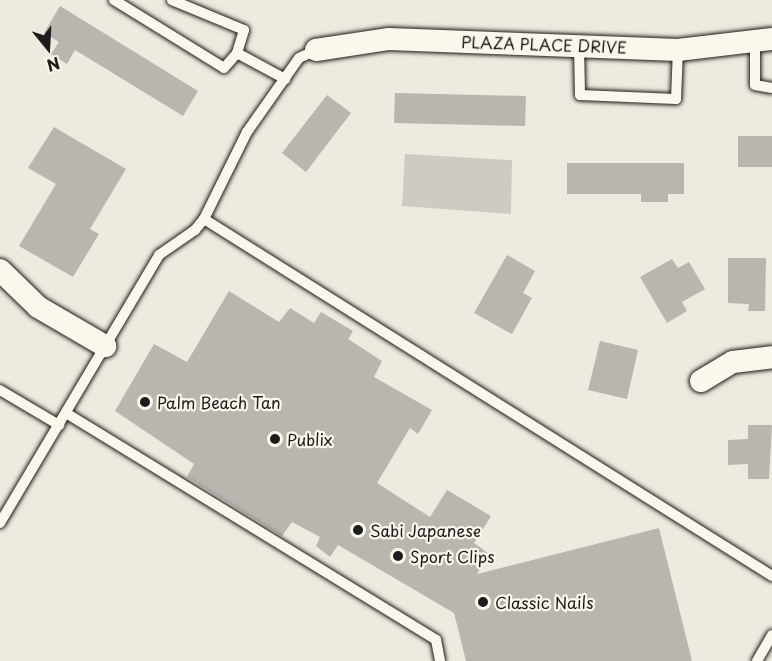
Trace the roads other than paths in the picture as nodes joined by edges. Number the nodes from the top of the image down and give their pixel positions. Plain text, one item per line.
1 (114, 0) edge
2 (172, 0) edge
3 (763, 39) edge
4 (579, 45) junction
5 (316, 50) joint
6 (678, 50) junction
7 (237, 53) junction
8 (285, 79) junction
9 (772, 88) edge
10 (204, 219) junction
11 (0, 270) edge
12 (105, 346) junction
13 (772, 357) edge
14 (700, 381) dead end
15 (0, 390) edge
16 (66, 412) junction
17 (59, 425) junction
18 (0, 523) edge
19 (772, 576) edge
20 (772, 635) edge
21 (440, 661) edge
22 (757, 661) edge

1 - 7 lane
2 - 7 lane
3 - 6 street, PLAZA PLACE DRIVE
3 - 9 lane
4 - 5 street, PLAZA PLACE DRIVE
4 - 6 street, PLAZA PLACE DRIVE
4 - 6 lane
5 - 8 lane
7 - 8 lane
8 - 10 lane
10 - 12 lane
10 - 19 lane
11 - 12 street
12 - 16 lane
13 - 14 street
15 - 17 lane
16 - 17 lane
16 - 21 lane
17 - 18 lane
20 - 22 lane

